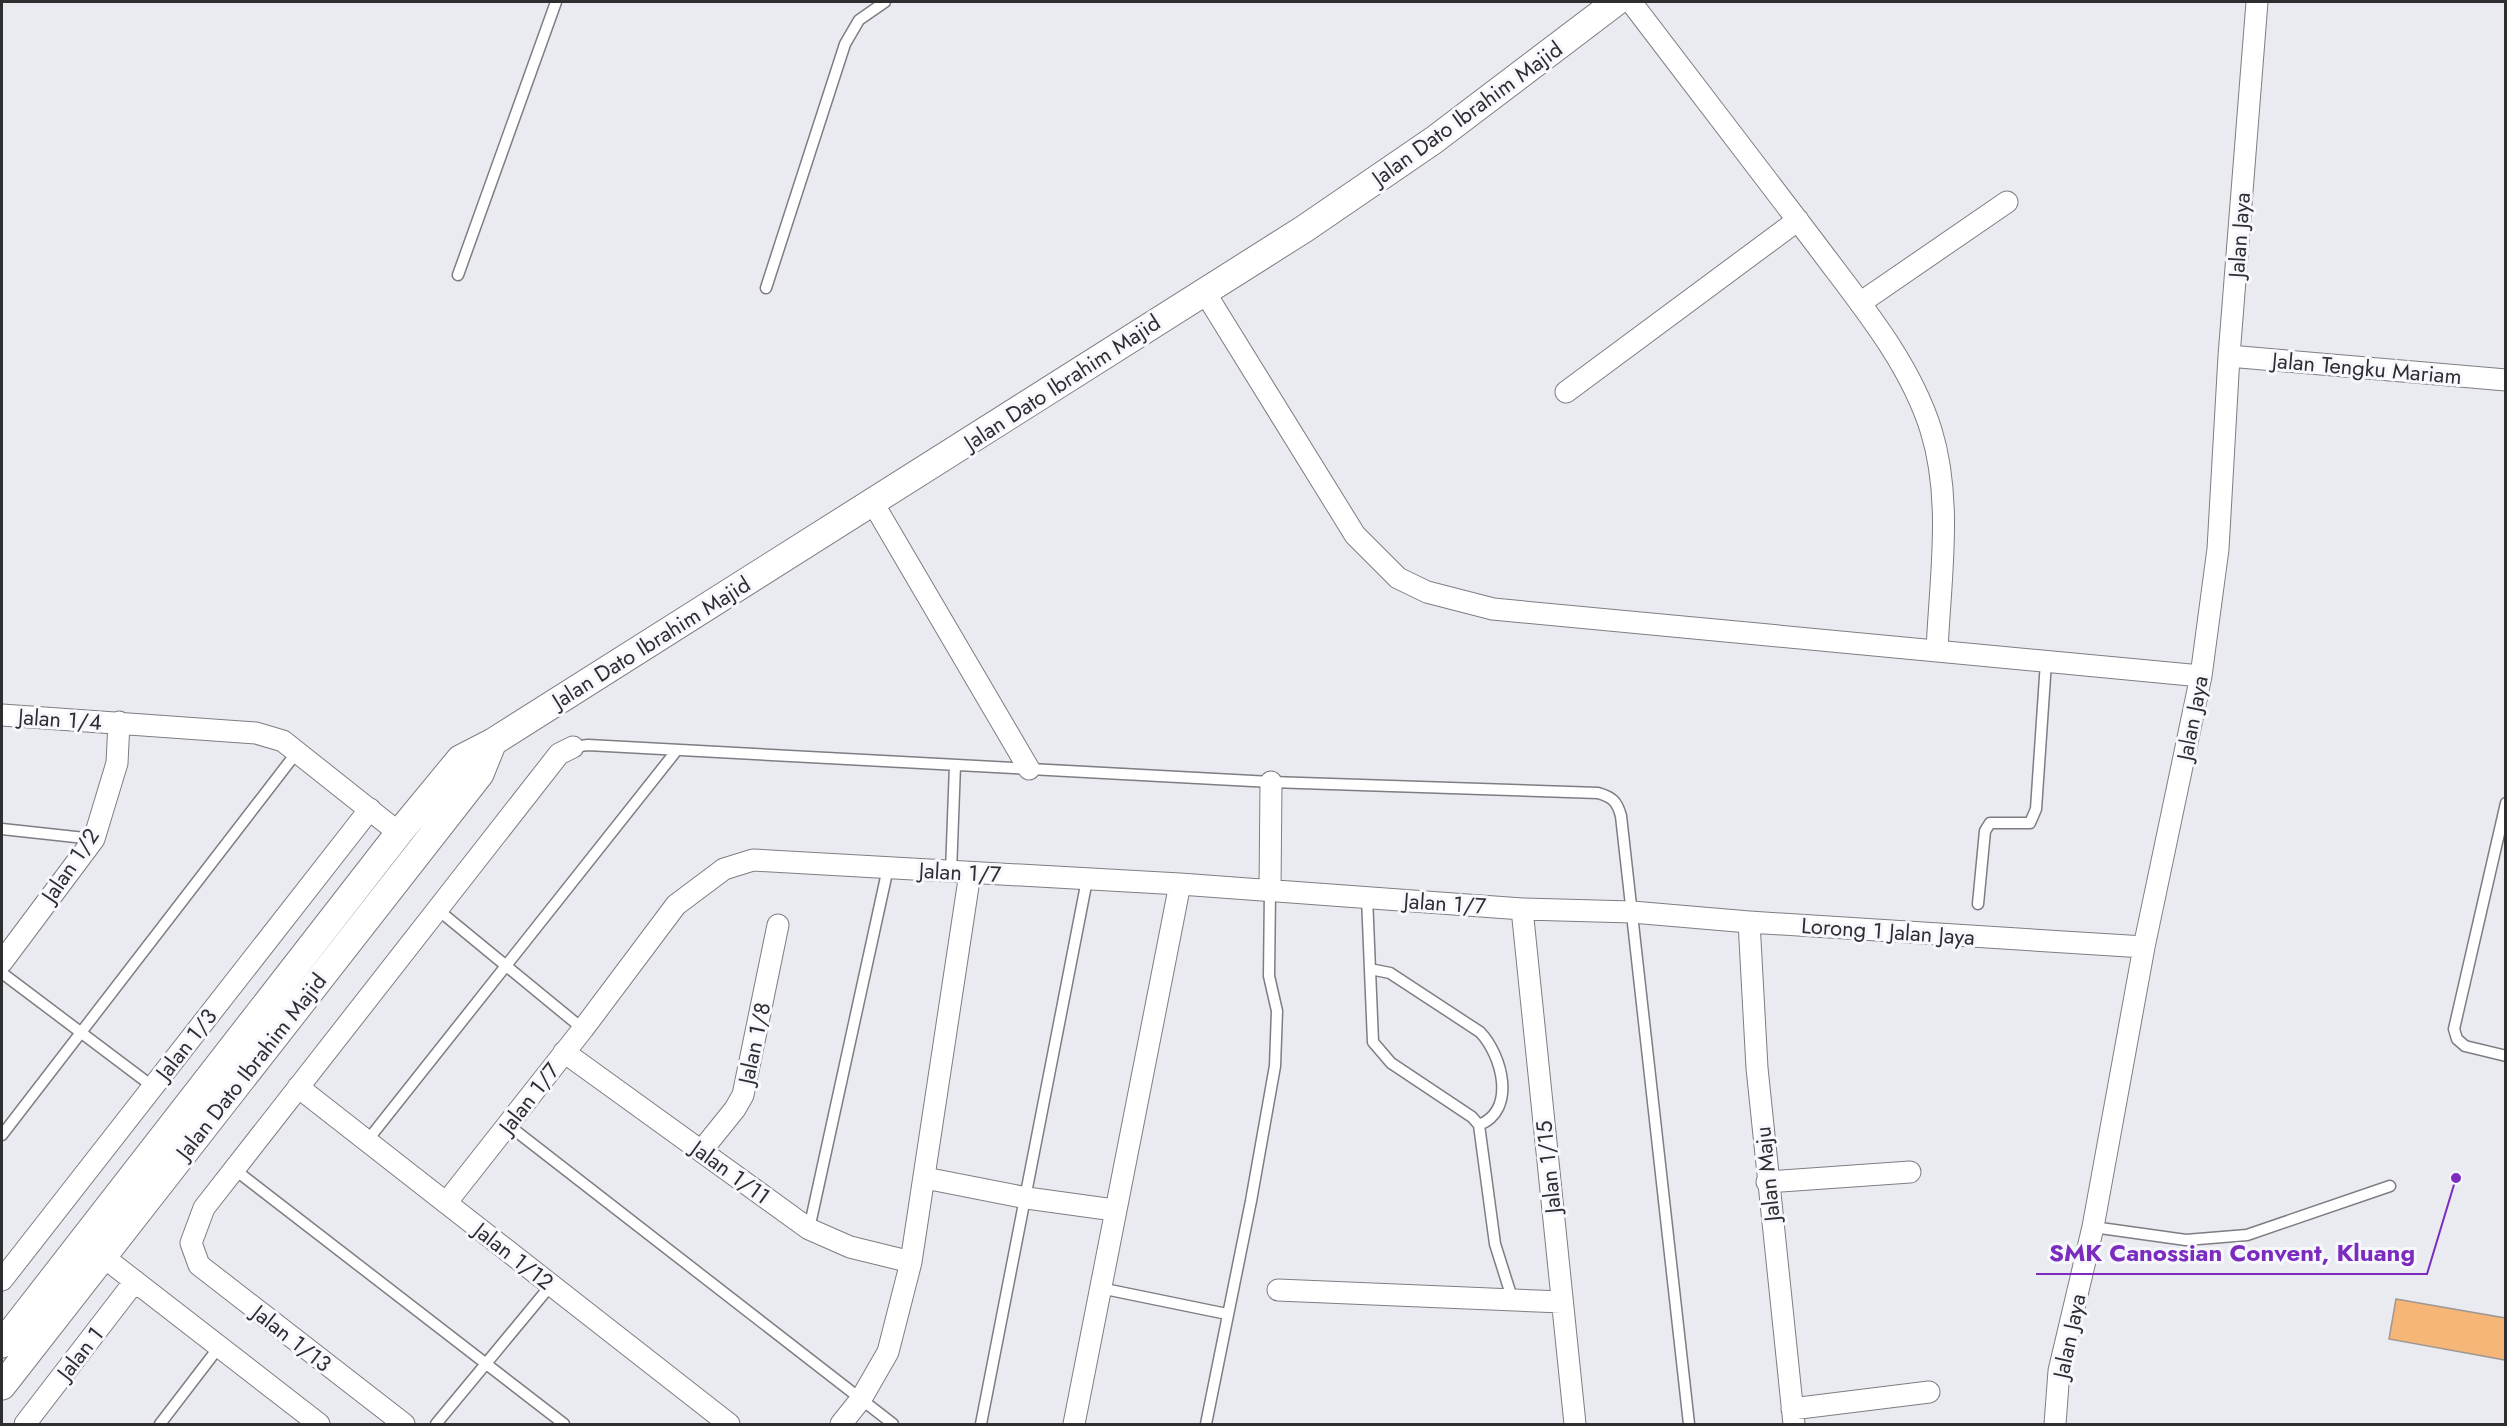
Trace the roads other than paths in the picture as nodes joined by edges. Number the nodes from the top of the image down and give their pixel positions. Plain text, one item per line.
1 (556, 2) edge
2 (885, 2) edge
3 (1616, 2) edge
4 (1630, 2) edge
5 (2257, 2) edge
6 (2007, 202) dead end
7 (1798, 220) junction
8 (458, 275) dead end
9 (766, 288) dead end
10 (1204, 291) junction
11 (1860, 303) junction
12 (2229, 356) junction
13 (2505, 380) edge
14 (1566, 392) dead end
15 (873, 503) junction
16 (1937, 651) junction
17 (2046, 662) junction
18 (2201, 676) junction
19 (2, 715) edge
20 (119, 722) junction
21 (493, 742) junction
22 (573, 747) joint
23 (677, 750) junction
24 (297, 752) junction
25 (956, 765) junction
26 (1029, 769) junction
27 (1271, 782) junction
28 (2505, 803) edge
29 (370, 809) junction
30 (2, 829) edge
31 (399, 833) junction
32 (93, 839) junction
33 (888, 868) junction
34 (961, 873) junction
35 (1087, 880) junction
36 (1180, 884) junction
37 (1270, 890) junction
38 (1367, 897) junction
39 (1978, 904) dead end
40 (437, 909) junction
41 (1521, 909) junction
42 (1632, 912) junction
43 (1749, 922) junction
44 (778, 925) dead end
45 (2144, 947) junction
46 (2, 962) edge
47 (506, 965) junction
48 (1370, 969) junction
49 (2, 973) edge
50 (583, 1029) junction
51 (81, 1032) junction
52 (564, 1052) junction
53 (2505, 1056) edge
54 (152, 1086) junction
55 (298, 1087) junction
56 (508, 1125) junction
57 (1479, 1125) junction
58 (2, 1135) edge
59 (367, 1141) junction
60 (702, 1150) junction
61 (234, 1169) junction
62 (1910, 1172) dead end
63 (925, 1178) junction
64 (1767, 1182) junction
65 (2390, 1186) dead end
66 (1027, 1198) junction
67 (446, 1203) junction
68 (1114, 1210) junction
69 (2093, 1227) junction
70 (809, 1229) junction
71 (93, 1249) junction
72 (910, 1262) junction
73 (2, 1280) edge
74 (135, 1281) junction
75 (551, 1285) junction
76 (1100, 1288) junction
77 (1278, 1290) dead end
78 (1513, 1300) junction
79 (1562, 1302) junction
80 (1227, 1314) junction
81 (2, 1344) edge
82 (219, 1347) junction
83 (486, 1364) junction
84 (2, 1386) edge
85 (1929, 1392) dead end
86 (861, 1400) junction
87 (1793, 1417) edge
88 (305, 1420) edge
89 (25, 1425) edge
90 (160, 1425) edge
91 (404, 1425) edge
92 (436, 1425) edge
93 (564, 1425) edge
94 (729, 1425) edge
95 (841, 1425) edge
96 (893, 1425) edge
97 (981, 1425) edge
98 (1074, 1425) edge
99 (1206, 1425) edge
100 (1575, 1425) edge
101 (1689, 1425) edge
102 (2055, 1425) edge

1 - 8 lane
2 - 9 lane
3 - 10 street, Jalan Dato Ibrahim Majid
4 - 7 street
5 - 12 street, Jalan Jaya
6 - 11 street
7 - 11 street
7 - 14 street
10 - 15 street, Jalan Dato Ibrahim Majid
10 - 16 street
11 - 16 street
12 - 13 street, Jalan Tengku Mariam
12 - 18 street, Jalan Jaya
15 - 21 street, Jalan Dato Ibrahim Majid
15 - 26 street
16 - 17 street
17 - 18 street
17 - 39 lane
18 - 45 street, Jalan Jaya
19 - 20 street, Jalan 1/4
20 - 24 street, Jalan 1/4
20 - 32 street, Jalan 1/2
21 - 31 street, Jalan Dato Ibrahim Majid
21 - 71 street, Jalan Dato Ibrahim Majid
22 - 23 lane
22 - 40 street
23 - 25 lane
23 - 47 lane
24 - 29 street, Jalan 1/4
24 - 51 lane
25 - 26 lane
25 - 34 lane
26 - 27 lane
27 - 37 street
27 - 42 lane
28 - 53 lane
29 - 31 street, Jalan 1/4
29 - 54 street, Jalan 1/3
30 - 32 lane
31 - 71 street, Jalan Dato Ibrahim Majid
32 - 46 street, Jalan 1/2
33 - 34 street, Jalan 1/7
33 - 50 street, Jalan 1/7
33 - 70 lane
34 - 35 street, Jalan 1/7
34 - 63 street
35 - 36 street, Jalan 1/7
35 - 66 lane
36 - 37 street, Jalan 1/7
36 - 68 street
37 - 38 street, Jalan 1/7
37 - 80 lane
38 - 41 street, Jalan 1/7
38 - 48 lane
40 - 47 lane
40 - 55 street
41 - 42 street, Jalan 1/7
41 - 79 street, Jalan 1/15
42 - 43 street, Lorong 1 Jalan Jaya
42 - 101 lane
43 - 45 street, Lorong 1 Jalan Jaya
43 - 64 street, Jalan Maju
44 - 60 street, Jalan 1/8
45 - 69 street, Jalan Jaya
47 - 50 lane
47 - 59 lane
48 - 57 lane
48 - 57 lane
49 - 51 lane
50 - 52 street, Jalan 1/7
51 - 54 lane
51 - 58 lane
52 - 56 street, Jalan 1/7
52 - 60 street, Jalan 1/11
54 - 73 street, Jalan 1/3
55 - 59 street, Jalan 1/12
55 - 61 street
56 - 67 street, Jalan 1/7
56 - 86 lane
57 - 78 lane
59 - 67 street, Jalan 1/12
60 - 70 street, Jalan 1/11
61 - 83 lane
61 - 91 street, Jalan 1/13
62 - 64 street
63 - 66 street
63 - 72 street
64 - 87 street, Jalan Maju
65 - 69 lane
66 - 68 street
66 - 97 lane
67 - 75 street, Jalan 1/12
68 - 76 street
69 - 102 street, Jalan Jaya
70 - 72 street, Jalan 1/11
71 - 74 street
71 - 81 street, Jalan Dato Ibrahim Majid
71 - 84 street, Jalan Dato Ibrahim Majid
72 - 86 street
74 - 82 street
74 - 89 street, Jalan 1
75 - 83 lane
75 - 94 street, Jalan 1/12
76 - 80 lane
76 - 98 street
77 - 78 street
78 - 79 street
79 - 100 street, Jalan 1/15
80 - 99 lane
82 - 88 street
82 - 90 lane
83 - 92 lane
83 - 93 lane
85 - 87 street
86 - 95 street
86 - 96 lane

